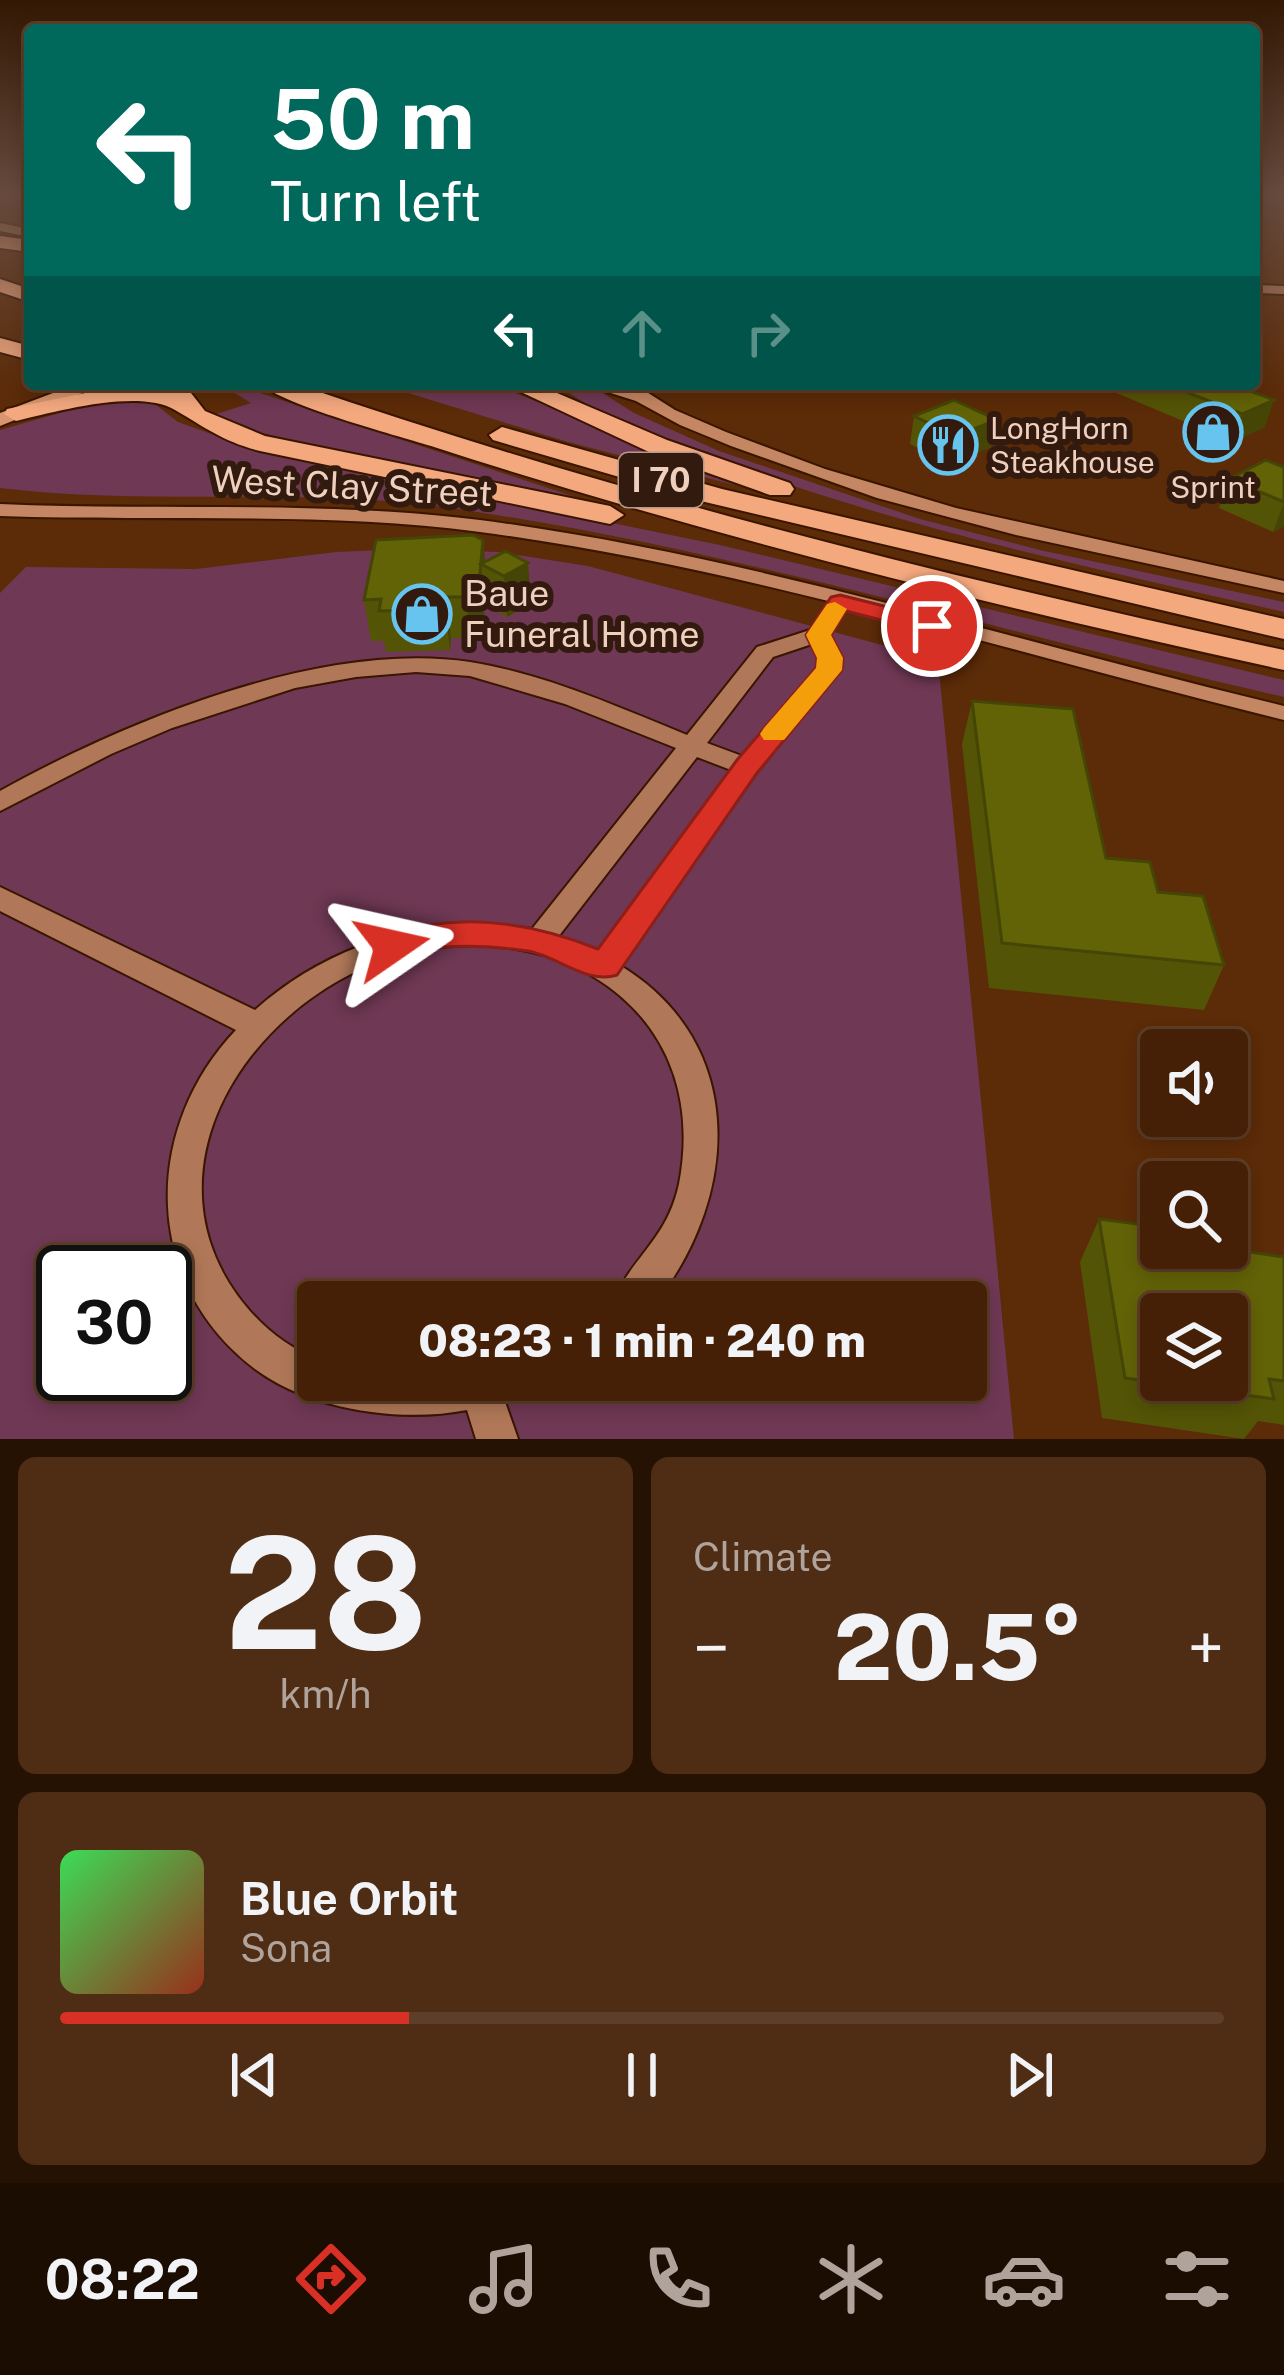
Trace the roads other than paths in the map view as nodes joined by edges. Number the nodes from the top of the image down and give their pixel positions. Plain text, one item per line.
1 (37, 390) edge
2 (76, 390) edge
3 (291, 390) edge
4 (361, 390) edge
5 (530, 390) edge
6 (631, 390) edge
7 (178, 394) edge
8 (5, 412) edge
9 (0, 510) edge
10 (985, 560) junction
11 (890, 568) junction
12 (1284, 587) edge
13 (840, 602) junction
14 (1284, 629) edge
15 (818, 635) junction
16 (1284, 660) edge
17 (1284, 713) edge
18 (692, 746) junction
19 (747, 766) junction
20 (0, 802) edge
21 (0, 898) edge
22 (540, 940) junction
23 (605, 966) junction
24 (255, 1025) junction
25 (647, 1281) edge
26 (297, 1367) edge
27 (493, 1401) edge
28 (496, 1439) edge

1 - 8 main road
2 - 8 main road
3 - 11 highway, I 70
4 - 10 highway, I 70
5 - 10 highway
6 - 12 street
7 - 8 highway
7 - 11 highway
9 - 13 street, West Clay Street
10 - 14 highway, I 70
11 - 16 highway, I 70
13 - 15 street
13 - 17 street, West Clay Street
15 - 18 street
15 - 19 street
18 - 19 street
18 - 20 street
18 - 22 street
19 - 23 street
21 - 24 street
22 - 23 street
22 - 24 street
23 - 25 street
24 - 26 street
27 - 28 street

